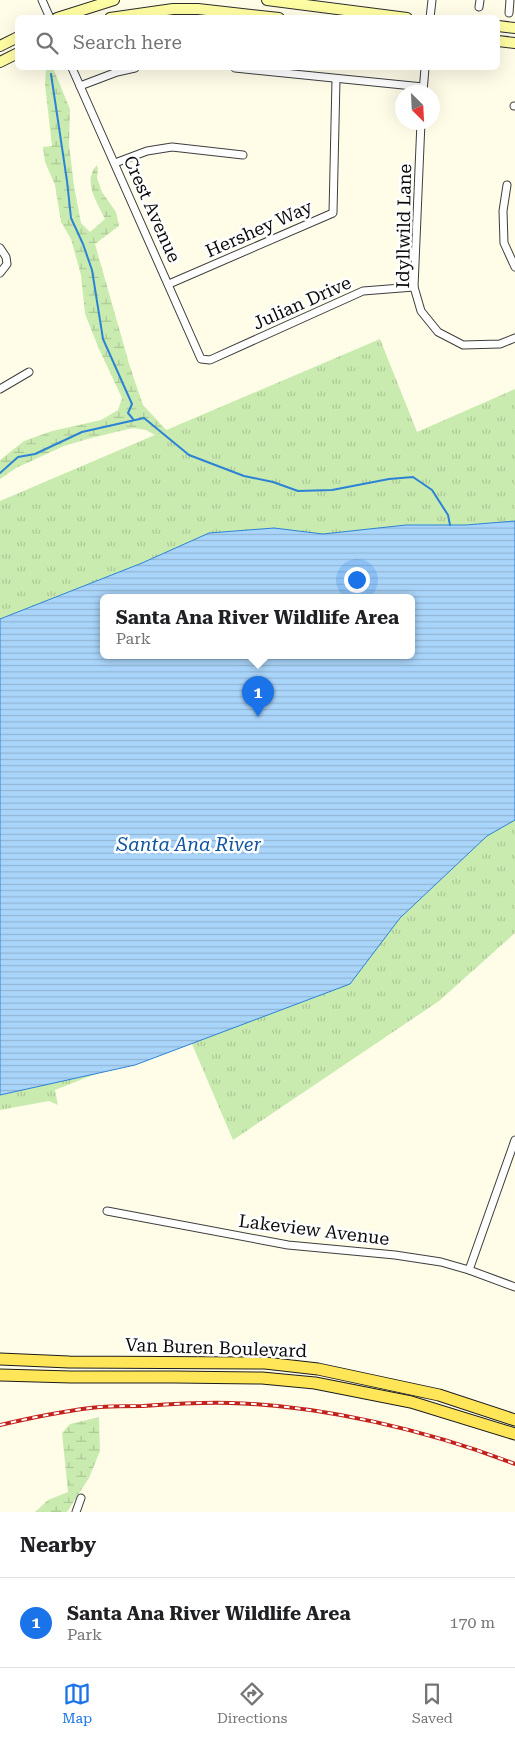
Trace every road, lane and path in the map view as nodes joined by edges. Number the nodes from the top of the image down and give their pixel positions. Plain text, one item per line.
1 (42, 0) edge
2 (114, 0) edge
3 (267, 0) edge
4 (432, 0) edge
5 (510, 0) edge
6 (509, 13) dead end
7 (49, 15) edge
8 (67, 15) edge
9 (131, 15) edge
10 (252, 15) edge
11 (384, 15) edge
12 (430, 15) edge
13 (500, 26) edge
14 (515, 28) edge
15 (15, 38) edge
16 (500, 41) edge
17 (515, 43) edge
18 (0, 46) edge
19 (15, 54) edge
20 (0, 62) edge
21 (73, 70) edge
22 (126, 70) edge
23 (253, 70) edge
24 (425, 70) edge
25 (336, 79) junction
26 (423, 85) edge
27 (80, 86) junction
28 (395, 86) edge
29 (422, 130) edge
30 (243, 155) dead end
31 (115, 163) junction
32 (507, 185) dead end
33 (0, 248) edge
34 (515, 267) edge
35 (0, 273) edge
36 (169, 284) junction
37 (414, 287) junction
38 (515, 338) edge
39 (205, 361) joint
40 (29, 372) dead end
41 (0, 389) edge
42 (515, 1140) edge
43 (107, 1211) dead end
44 (469, 1270) junction
45 (515, 1287) edge
46 (0, 1359) edge
47 (0, 1375) edge
48 (515, 1420) edge
49 (515, 1434) edge
50 (81, 1498) dead end
51 (76, 1512) edge

1 - 7 street
2 - 8 main road
3 - 11 main road
4 - 12 street
5 - 6 street
9 - 10 main road
13 - 14 main road
15 - 18 main road
16 - 17 main road
19 - 20 main road
21 - 27 street, Crest Avenue
22 - 27 street
23 - 25 street
24 - 26 street
25 - 28 street
25 - 36 street, Hershey Way
27 - 31 street, Crest Avenue
29 - 37 street, Idyllwild Lane
30 - 31 street
31 - 36 street, Crest Avenue
32 - 34 street
33 - 35 street
36 - 39 street, Crest Avenue
37 - 38 street, Idyllwild Lane
37 - 39 street, Julian Drive
40 - 41 street
42 - 44 street
43 - 44 street, Lakeview Avenue
44 - 45 street, Lakeview Avenue
46 - 48 main road, Van Buren Boulevard
47 - 49 main road, Van Buren Boulevard
50 - 51 street

